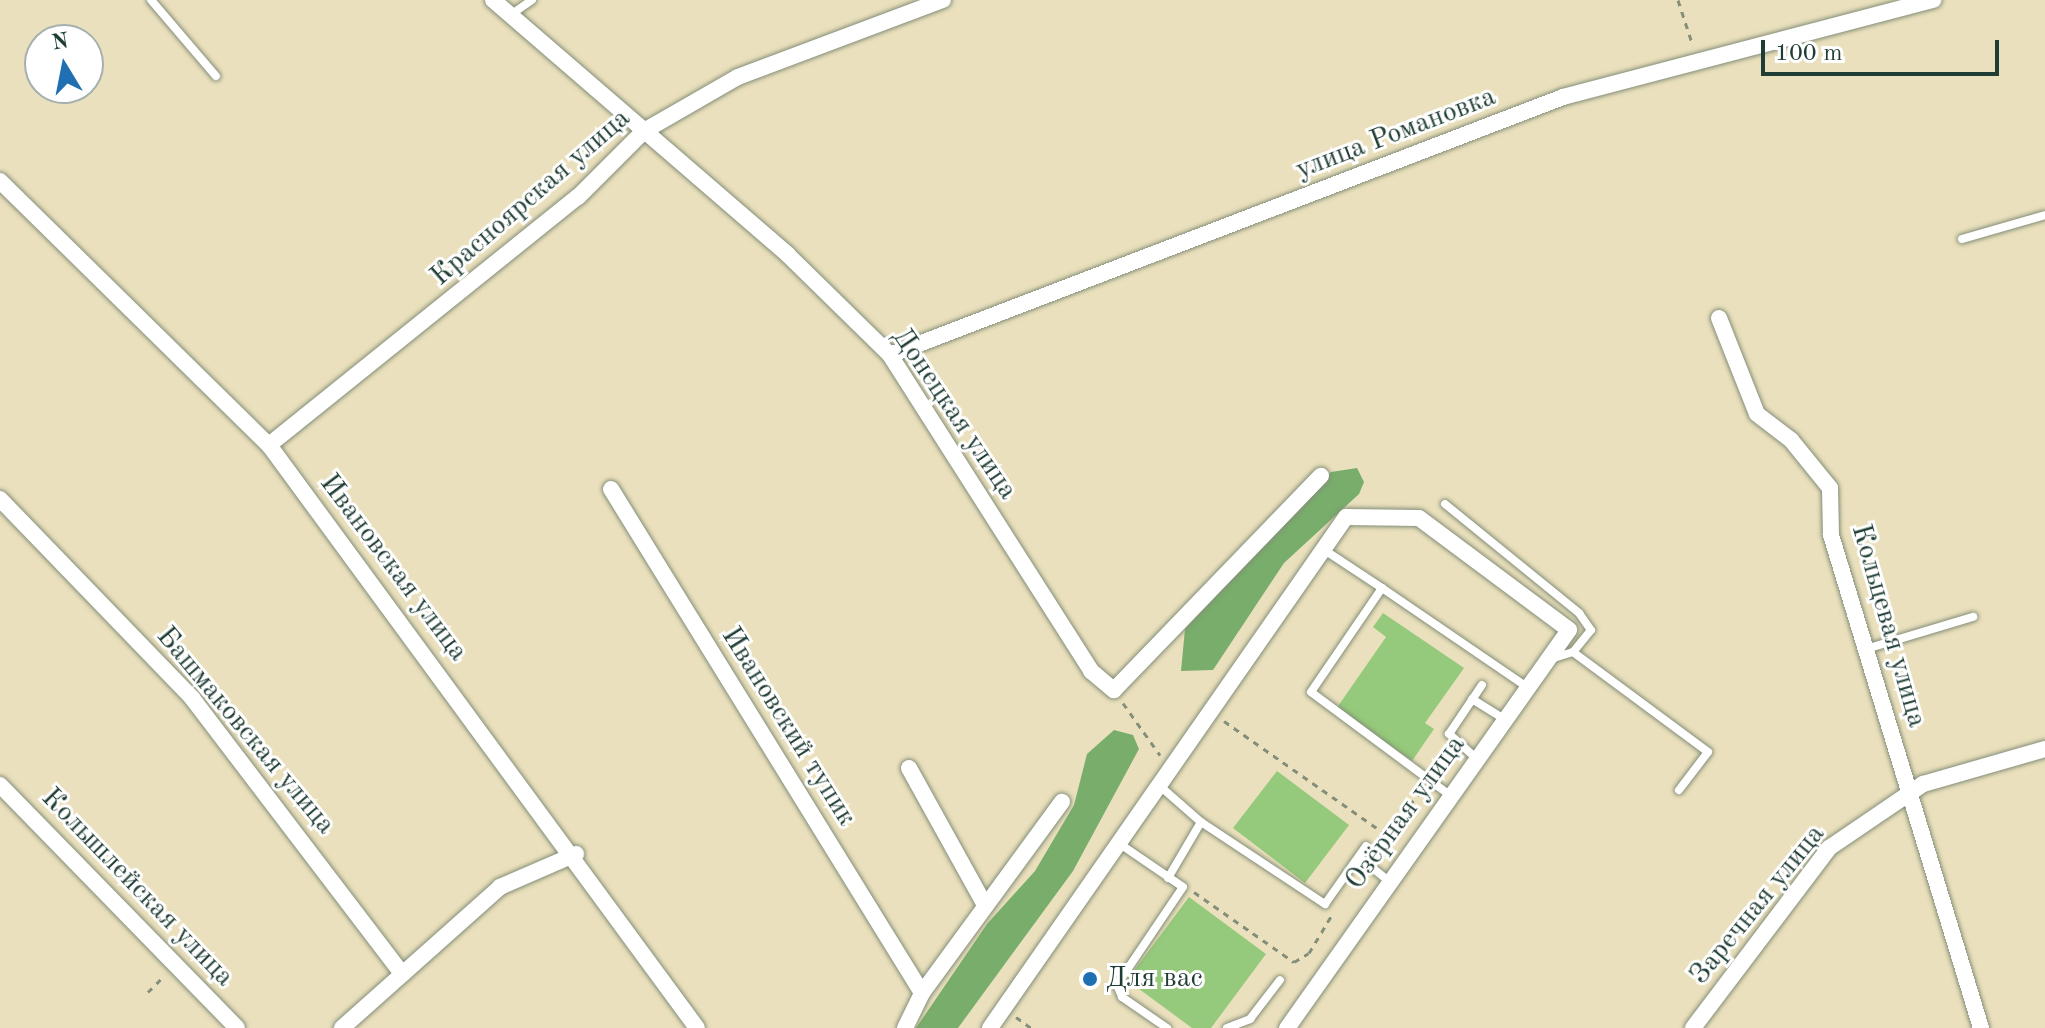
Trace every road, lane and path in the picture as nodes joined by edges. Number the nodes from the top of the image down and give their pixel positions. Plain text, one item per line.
1 (151, 0) edge
2 (493, 0) edge
3 (532, 0) edge
4 (943, 0) edge
5 (1678, 0) edge
6 (1934, 0) edge
7 (508, 17) junction
8 (1700, 64) junction
9 (216, 76) dead end
10 (644, 131) junction
11 (0, 181) edge
12 (2045, 215) edge
13 (1962, 239) dead end
14 (1719, 318) dead end
15 (890, 355) junction
16 (269, 445) junction
17 (1321, 476) dead end
18 (611, 489) dead end
19 (0, 499) edge
20 (1445, 504) dead end
21 (1320, 547) junction
22 (1382, 588) junction
23 (1973, 617) dead end
24 (1866, 649) junction
25 (1573, 652) junction
26 (1548, 660) junction
27 (1482, 685) dead end
28 (1527, 687) junction
29 (1114, 690) junction
30 (1472, 699) junction
31 (1211, 712) junction
32 (1505, 720) junction
33 (2045, 749) edge
34 (1477, 760) junction
35 (909, 768) dead end
36 (1172, 771) junction
37 (1431, 781) junction
38 (0, 785) edge
39 (1161, 787) junction
40 (1679, 790) dead end
41 (1908, 791) junction
42 (1452, 797) junction
43 (1062, 802) dead end
44 (1201, 822) junction
45 (1386, 835) junction
46 (1120, 844) junction
47 (1366, 846) joint
48 (1410, 853) junction
49 (576, 854) junction
50 (1359, 857) junction
51 (1168, 878) junction
52 (1389, 881) junction
53 (1183, 887) junction
54 (1330, 899) junction
55 (985, 905) junction
56 (175, 963) junction
57 (402, 974) junction
58 (1280, 980) dead end
59 (148, 992) dead end
60 (922, 993) junction
61 (237, 1028) edge
62 (342, 1028) edge
63 (697, 1028) edge
64 (905, 1028) edge
65 (990, 1028) edge
66 (1167, 1028) edge
67 (1227, 1028) edge
68 (1287, 1028) edge
69 (1693, 1028) edge
70 (1981, 1028) edge

1 - 9 lane
2 - 7 street, Донецкая улица
3 - 7 lane
4 - 10 street, Красноярская улица
5 - 8 path
6 - 8 street, улица Романовка
7 - 10 street, Донецкая улица
8 - 15 street, улица Романовка
10 - 15 street, Донецкая улица
10 - 16 street, Красноярская улица
11 - 16 street, Ивановская улица
12 - 13 lane
14 - 24 street, Кольцевая улица
15 - 29 street, Донецкая улица
16 - 49 street, Ивановская улица
17 - 29 street
18 - 60 street, Ивановский тупик
19 - 57 street, Башмаковская улица
20 - 25 lane
21 - 22 lane
21 - 26 street, Озёрная улица
21 - 31 street
22 - 28 lane
22 - 37 lane
23 - 24 lane
24 - 41 street, Кольцевая улица
25 - 26 lane
25 - 40 lane
26 - 28 street, Озёрная улица
27 - 30 lane
28 - 32 street, Озёрная улица
29 - 36 path
30 - 32 lane
30 - 34 lane
31 - 36 street
31 - 45 path
32 - 34 street, Озёрная улица
33 - 41 street
34 - 42 street, Озёрная улица
35 - 55 street
36 - 39 street
37 - 42 lane
37 - 45 path
38 - 56 street, Колышлейская улица
39 - 44 lane
39 - 46 street
41 - 69 street, Заречная улица
41 - 70 street, Кольцевая улица
42 - 48 street, Озёрная улица
43 - 55 street
44 - 51 lane
44 - 54 lane
45 - 47 path
45 - 48 path
46 - 51 lane
46 - 65 street
47 - 50 lane
48 - 52 street, Озёрная улица
49 - 57 street
49 - 63 street, Ивановская улица
50 - 52 lane
50 - 54 lane
51 - 53 lane
52 - 68 street, Озёрная улица
53 - 54 path
53 - 66 lane
55 - 60 street
56 - 59 path
56 - 61 street, Колышлейская улица
57 - 62 street
58 - 67 lane
60 - 64 street

